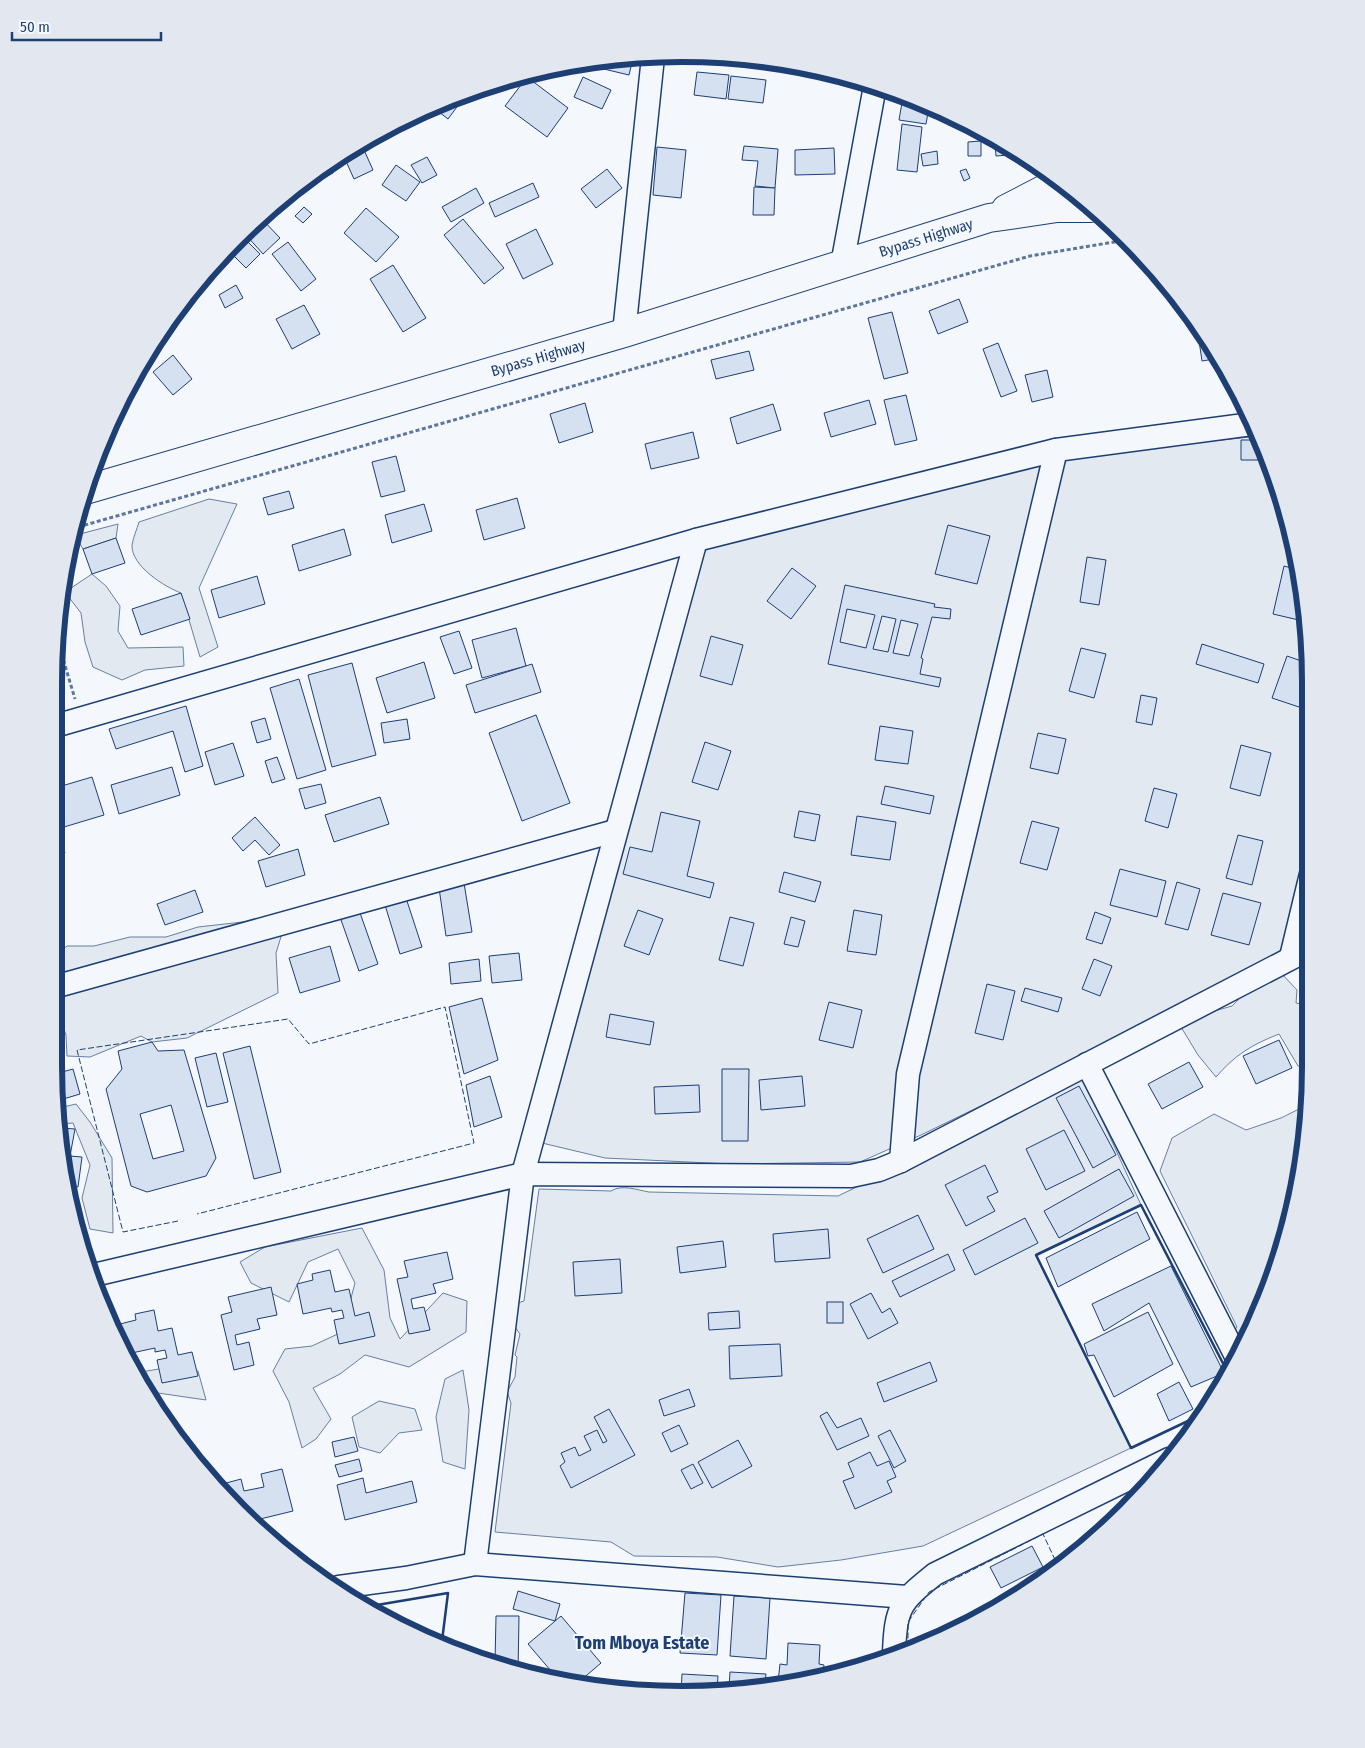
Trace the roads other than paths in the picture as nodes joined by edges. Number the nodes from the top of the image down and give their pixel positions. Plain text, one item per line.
1 (652, 63) edge
2 (874, 93) edge
3 (1052, 185) edge
4 (1068, 202) edge
5 (989, 218) junction
6 (842, 265) junction
7 (624, 333) junction
8 (1246, 425) edge
9 (1056, 450) junction
10 (94, 487) edge
11 (696, 540) junction
12 (62, 724) edge
13 (615, 832) junction
14 (1301, 953) edge
15 (62, 985) edge
16 (1087, 1064) junction
17 (901, 1161) junction
18 (523, 1174) junction
19 (99, 1274) edge
20 (1233, 1350) edge
21 (1156, 1465) edge
22 (475, 1564) junction
23 (347, 1587) edge
24 (907, 1596) junction
25 (894, 1648) edge

1 - 7 street
2 - 6 street
3 - 5 main road, Bypass Highway
4 - 5 main road, Bypass Highway
5 - 6 main road, Bypass Highway
6 - 7 main road, Bypass Highway
7 - 10 main road, Bypass Highway
8 - 9 street
9 - 11 street
9 - 17 street
11 - 12 street
11 - 13 street
13 - 15 street
13 - 18 street
14 - 16 street
16 - 17 street
16 - 20 street
17 - 18 street
18 - 19 street
18 - 22 street
21 - 24 street
22 - 23 street
22 - 24 street
24 - 25 street

